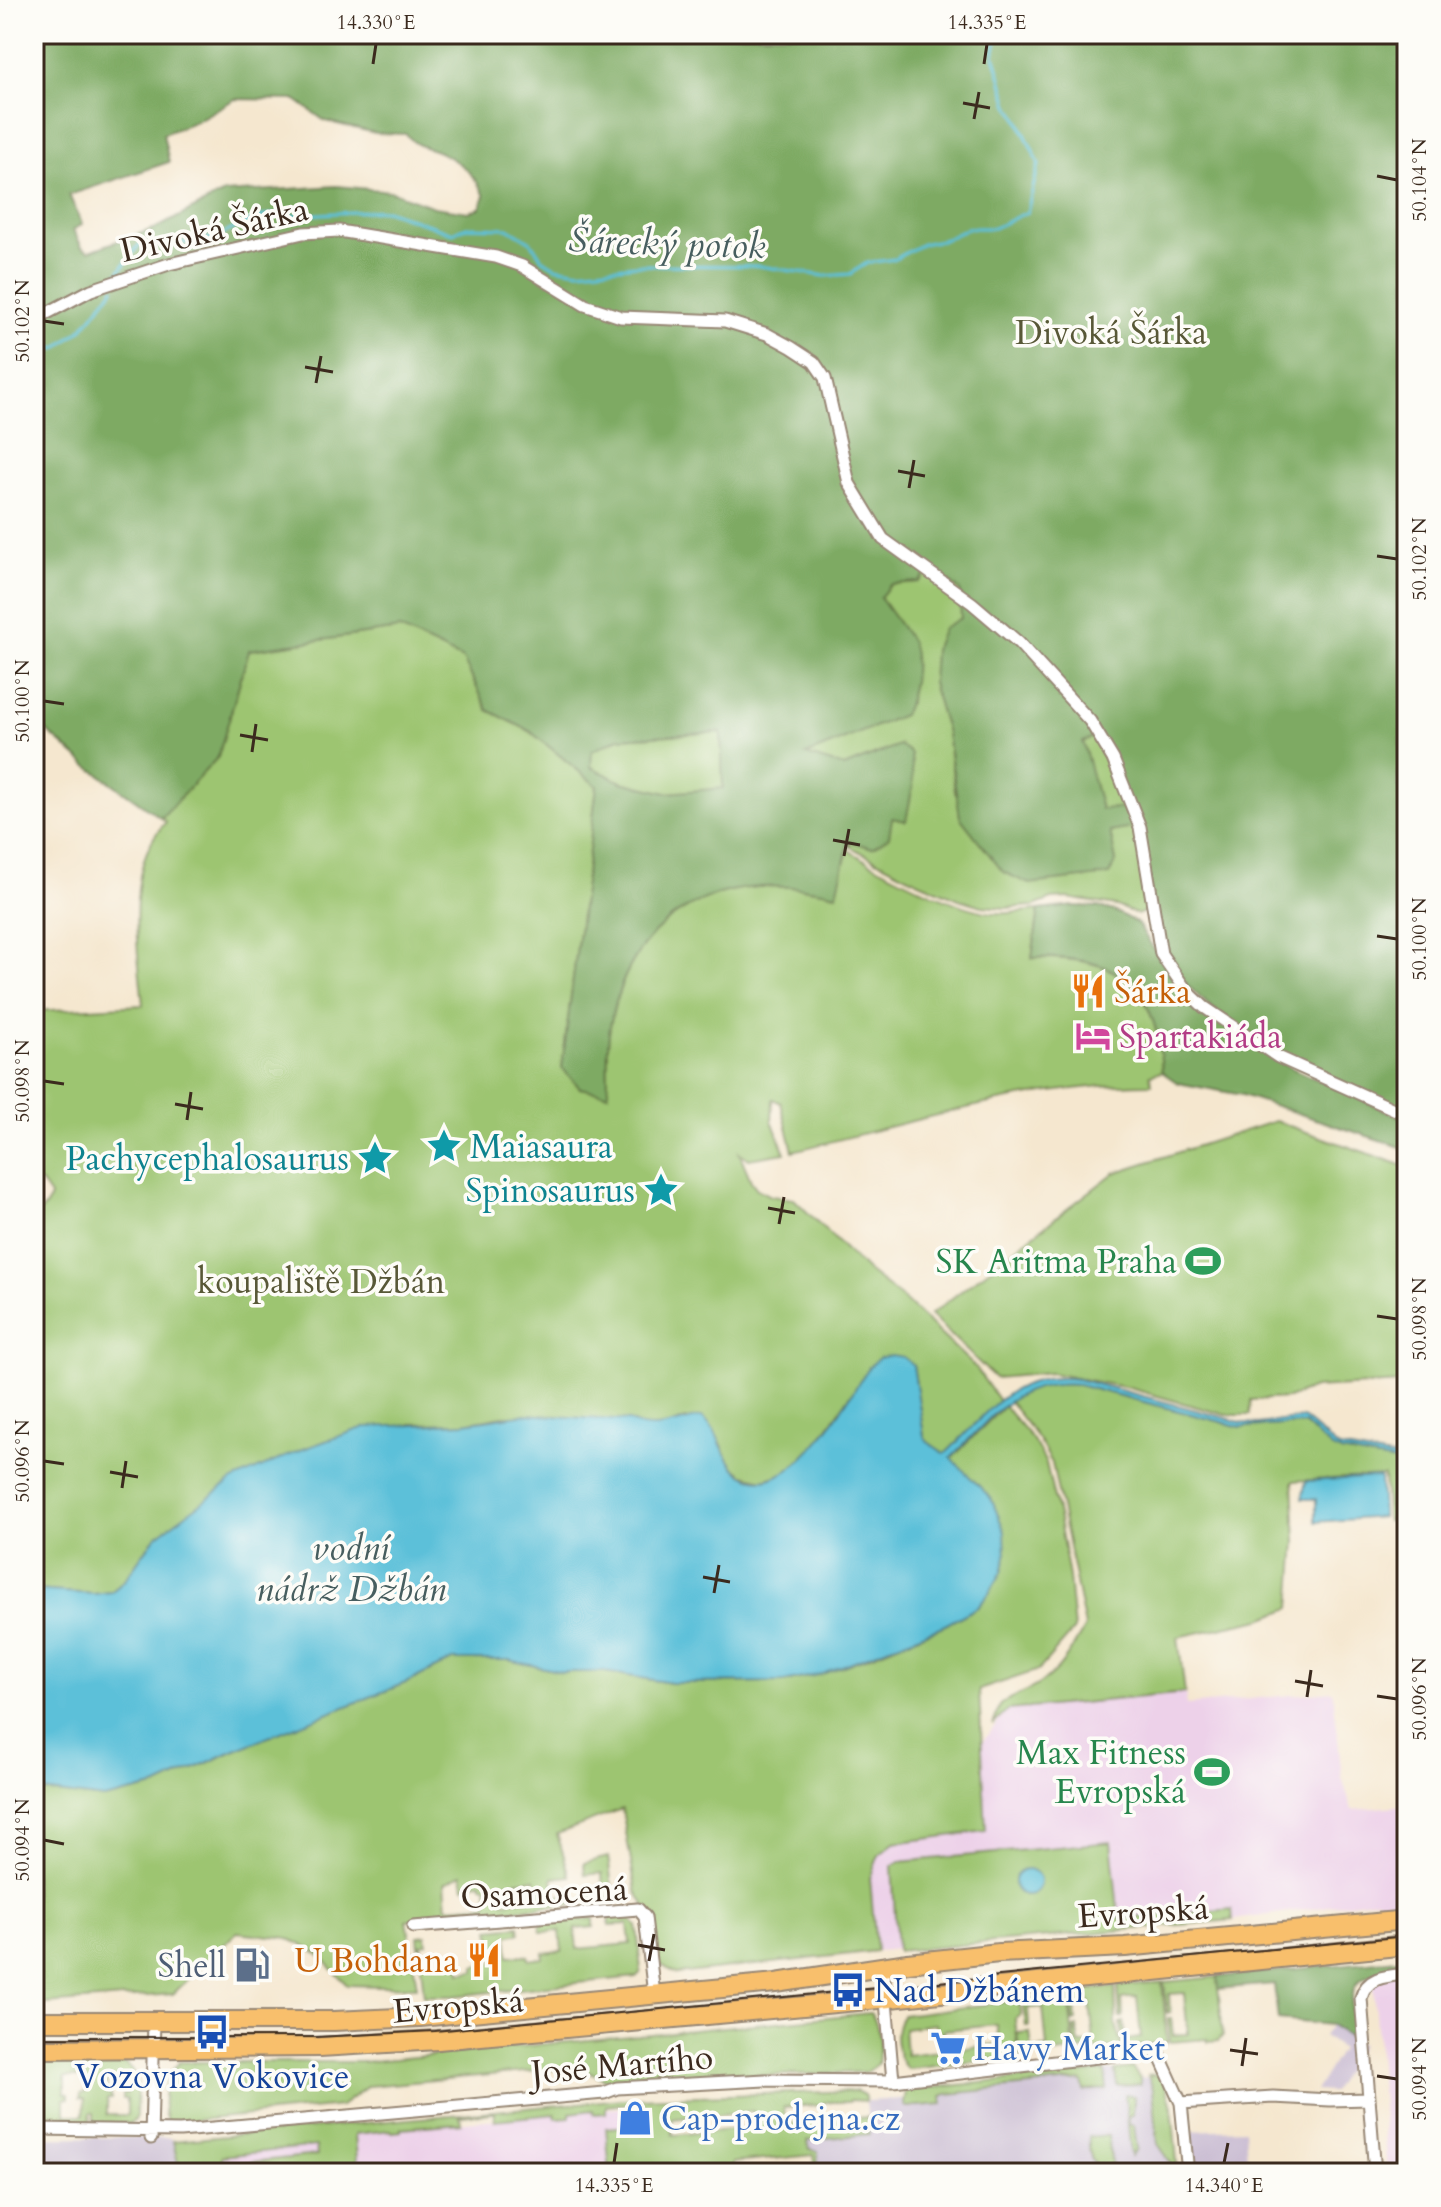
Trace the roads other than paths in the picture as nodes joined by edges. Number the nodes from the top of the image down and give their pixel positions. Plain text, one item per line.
1 (34, 320) edge
2 (1407, 1115) edge
3 (1407, 1920) edge
4 (413, 1927) dead end
5 (1407, 1945) edge
6 (883, 1967) junction
7 (1407, 1974) edge
8 (654, 1995) junction
9 (886, 1999) junction
10 (154, 2020) junction
11 (34, 2021) edge
12 (34, 2049) edge
13 (153, 2049) junction
14 (893, 2081) junction
15 (1369, 2099) junction
16 (1181, 2103) junction
17 (34, 2129) edge
18 (151, 2134) junction
19 (1188, 2173) edge
20 (1375, 2173) edge

1 - 2 street, Divoká Šárka
3 - 6 main road, Evropská
4 - 8 street, Osamocená
5 - 9 main road, Evropská
6 - 8 main road, Evropská
6 - 9 street
7 - 15 street
8 - 10 main road, Evropská
9 - 13 main road, Evropská
9 - 14 street
10 - 11 main road, Evropská
10 - 13 street
12 - 13 main road, Evropská
13 - 18 street
14 - 16 street, José Martího
14 - 18 street, José Martího
15 - 16 street
15 - 20 street
16 - 19 street, José Martího
17 - 18 street, José Martího

